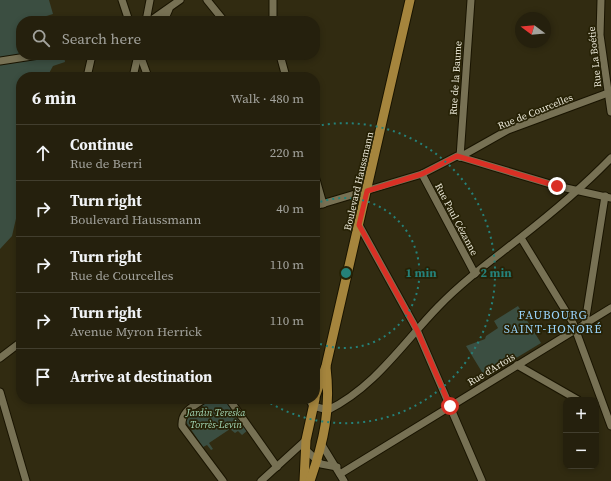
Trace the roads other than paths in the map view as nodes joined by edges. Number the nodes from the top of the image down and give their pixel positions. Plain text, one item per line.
1 (122, 0) edge
2 (150, 0) edge
3 (180, 0) edge
4 (207, 0) edge
5 (273, 0) edge
6 (410, 0) edge
7 (471, 0) edge
8 (601, 0) edge
9 (169, 9) junction
10 (127, 16) edge
11 (147, 16) edge
12 (156, 16) edge
13 (166, 16) edge
14 (220, 16) edge
15 (273, 16) edge
16 (16, 59) edge
17 (91, 60) edge
18 (132, 60) edge
19 (138, 60) edge
20 (141, 60) edge
21 (281, 60) edge
22 (0, 61) edge
23 (88, 72) edge
24 (133, 72) edge
25 (134, 72) edge
26 (146, 72) edge
27 (285, 72) edge
28 (608, 93) junction
29 (611, 112) edge
30 (460, 157) junction
31 (611, 158) edge
32 (422, 174) junction
33 (367, 191) junction
34 (578, 191) junction
35 (320, 194) edge
36 (608, 197) edge
37 (323, 204) junction
38 (320, 205) edge
39 (359, 225) junction
40 (521, 238) junction
41 (475, 274) junction
42 (611, 308) edge
43 (585, 323) junction
44 (575, 329) junction
45 (417, 330) junction
46 (16, 346) edge
47 (0, 358) edge
48 (517, 365) junction
49 (326, 366) junction
50 (320, 382) edge
51 (0, 392) edge
52 (573, 397) edge
53 (197, 404) edge
54 (233, 404) edge
55 (312, 404) edge
56 (319, 404) edge
57 (450, 406) junction
58 (600, 406) edge
59 (328, 410) junction
60 (611, 426) edge
61 (306, 445) junction
62 (322, 445) junction
63 (317, 461) junction
64 (277, 467) junction
65 (339, 471) junction
66 (26, 481) edge
67 (223, 481) edge
68 (261, 481) edge
69 (304, 481) edge
70 (310, 481) edge
71 (344, 481) edge
72 (482, 481) edge

1 - 10 street
2 - 11 street
3 - 9 street
4 - 14 street
5 - 15 street
6 - 33 main road, Boulevard Haussmann
7 - 30 street, Rue de la Baume
8 - 28 street, Rue La Boétie
9 - 12 street
9 - 13 street
16 - 22 street
17 - 23 street
18 - 24 street
19 - 25 street
20 - 26 street
21 - 27 street
28 - 29 street, Rue La Boétie
28 - 30 street, Rue de Courcelles
30 - 32 street, Rue de Courcelles
30 - 34 street
31 - 34 street
32 - 33 street, Rue de Courcelles
32 - 41 street, Rue Paul Cézanne
33 - 37 street, Rue de Courcelles
33 - 39 main road, Boulevard Haussmann
34 - 36 street
34 - 40 street
35 - 37 street
36 - 43 street
37 - 38 street, Rue de Courcelles
39 - 45 street
39 - 49 main road, Boulevard Haussmann
40 - 41 street
40 - 44 street
41 - 45 street
42 - 43 street, Rue d'Artois
43 - 44 street, Rue d'Artois
44 - 48 street, Rue d'Artois
44 - 58 street
45 - 57 street
45 - 59 street
46 - 47 street
48 - 52 street
48 - 57 street, Rue d'Artois
49 - 50 main road, Boulevard Haussmann
49 - 59 main road, Boulevard Haussmann
51 - 66 street
53 - 67 street
54 - 64 street
55 - 61 main road, Boulevard Haussmann
56 - 59 street
57 - 65 street, Rue d'Artois
57 - 72 street
58 - 60 street
59 - 62 main road, Boulevard Haussmann
61 - 63 street
61 - 64 street
61 - 69 main road, Boulevard Haussmann
62 - 63 main road, Boulevard Haussmann
62 - 65 street
63 - 65 street
63 - 70 main road, Boulevard Haussmann
64 - 68 street
65 - 71 street

